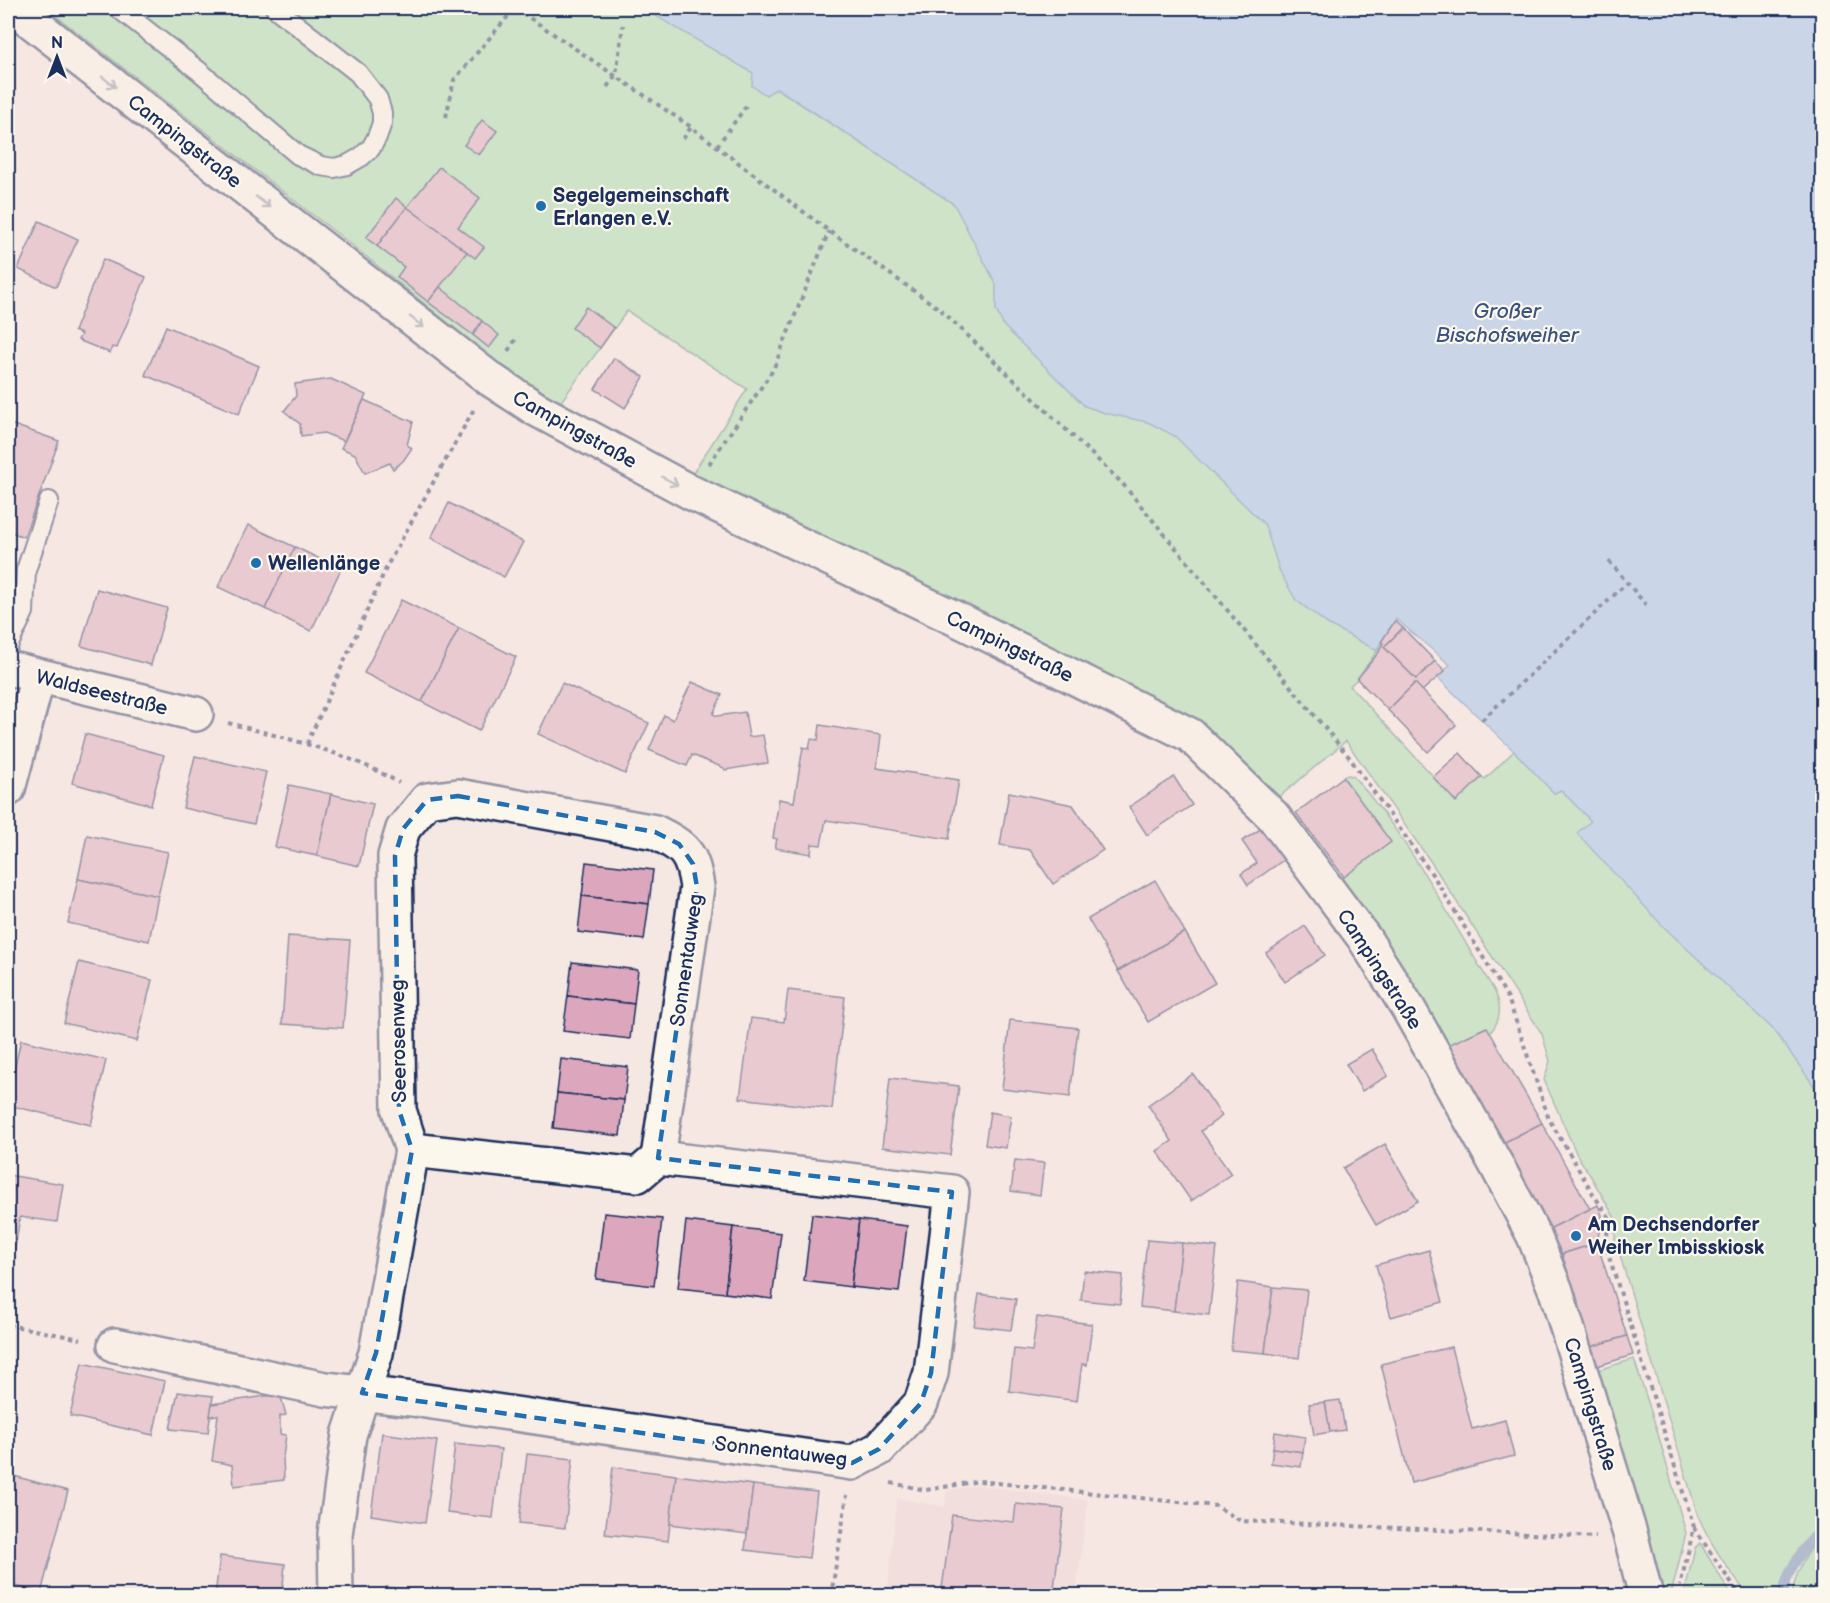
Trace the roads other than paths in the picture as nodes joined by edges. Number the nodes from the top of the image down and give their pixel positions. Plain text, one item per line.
1 (14, 8) edge
2 (118, 8) edge
3 (275, 8) edge
4 (49, 501) dead end
5 (8, 646) edge
6 (23, 673) edge
7 (196, 714) road end
8 (8, 789) edge
9 (427, 800) joint
10 (412, 1150) junction
11 (658, 1158) junction
12 (115, 1345) road end
13 (362, 1393) junction
14 (336, 1596) edge
15 (1646, 1596) edge

1 -> 15 street, Campingstraße
2 - 3 lane
4 - 5 lane
6 - 7 street, Waldseestraße
6 - 8 street
9 - 10 street, Seerosenweg
9 - 11 street, Sonnentauweg
10 - 11 street
10 - 13 street, Seerosenweg
11 - 13 street, Sonnentauweg
12 - 13 street
13 - 14 street, Seerosenweg

